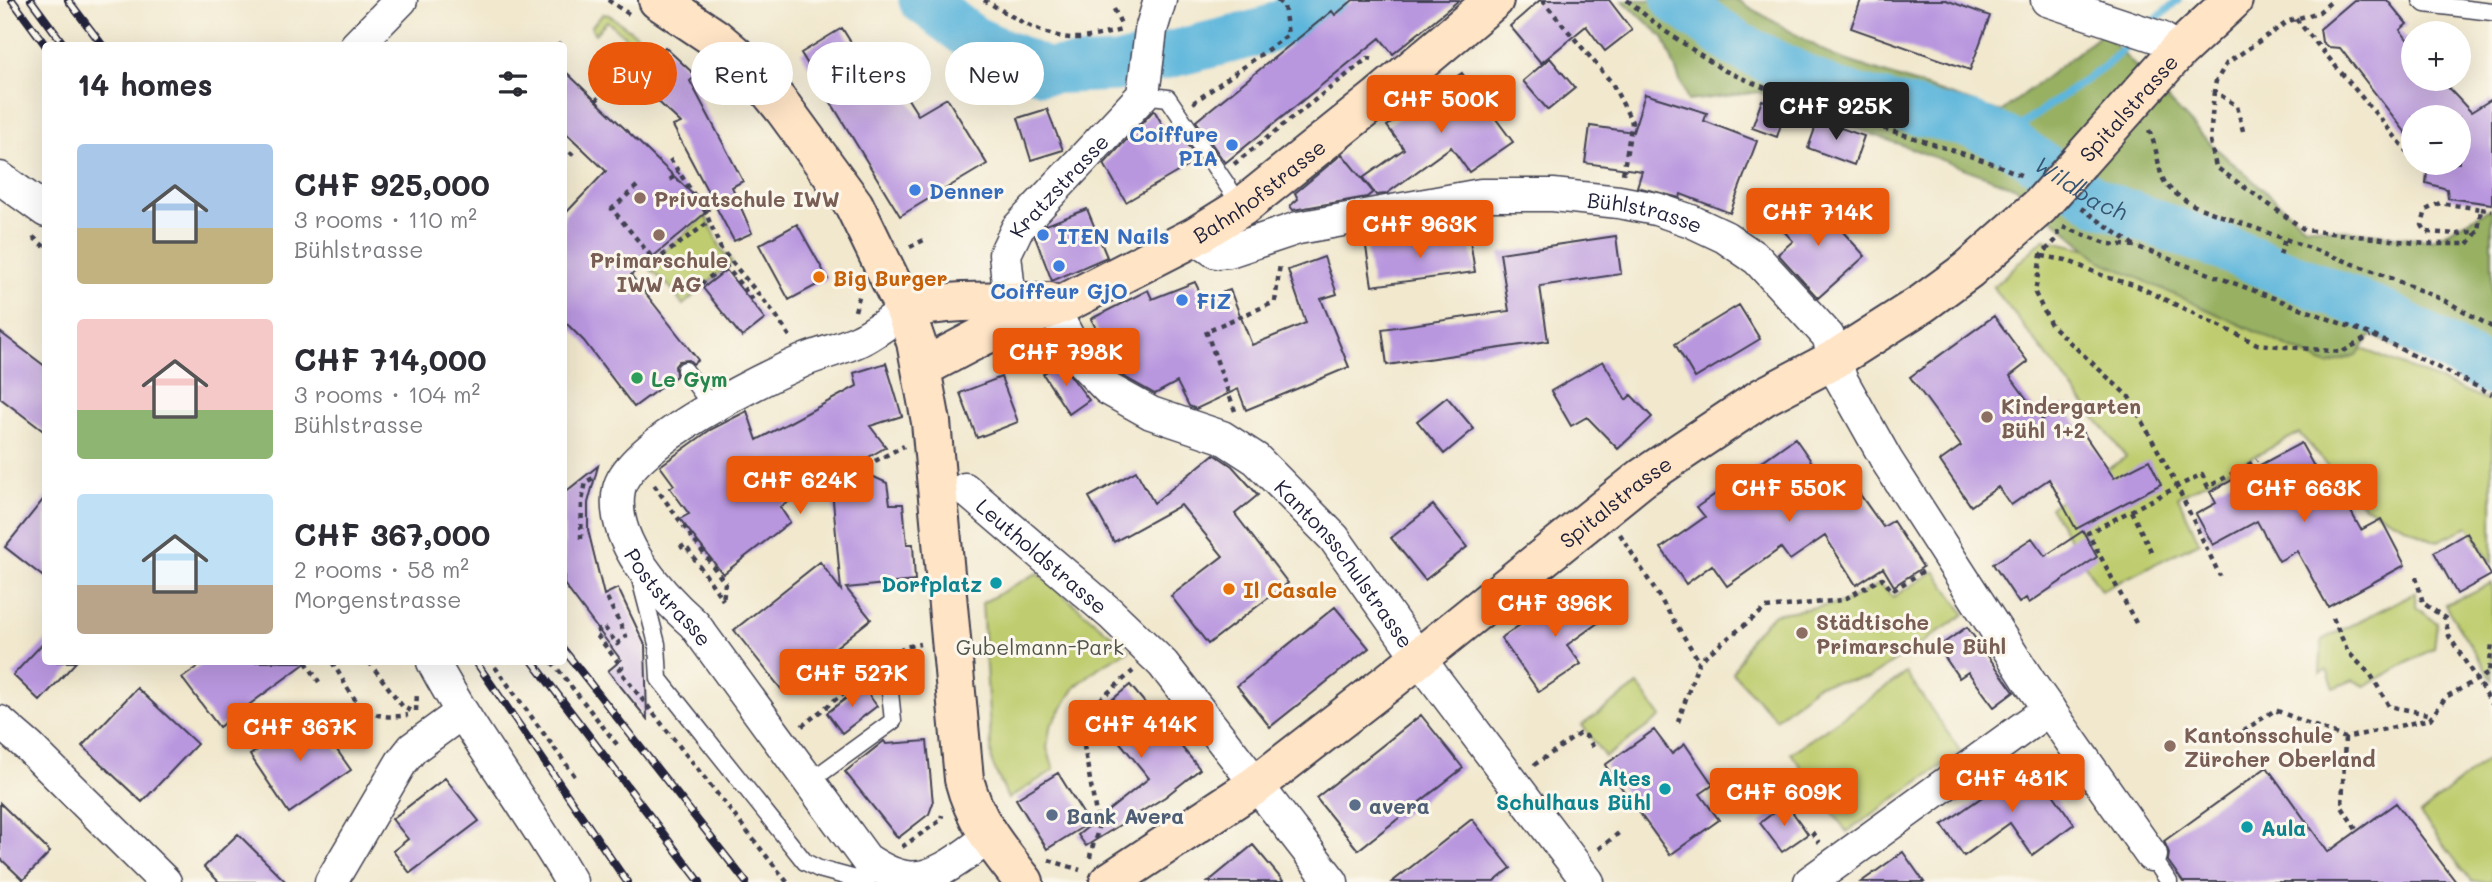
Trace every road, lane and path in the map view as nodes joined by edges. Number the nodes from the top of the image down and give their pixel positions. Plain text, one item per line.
1 (401, 0) edge
2 (608, 0) edge
3 (984, 0) edge
4 (1160, 0) edge
5 (1277, 0) edge
6 (1494, 0) edge
7 (1542, 0) edge
8 (1627, 0) edge
9 (2047, 0) edge
10 (2233, 0) edge
11 (2333, 0) edge
12 (2421, 0) edge
13 (644, 7) edge
14 (1114, 9) dead end
15 (2492, 12) edge
16 (2295, 19) junction
17 (1141, 34) junction
18 (360, 42) edge
19 (2170, 44) junction
20 (1378, 60) dead end
21 (1143, 90) junction
22 (2214, 91) junction
23 (1178, 114) junction
24 (2144, 124) dead end
25 (2243, 131) dead end
26 (2401, 144) edge
27 (670, 159) dead end
28 (679, 172) junction
29 (1220, 176) junction
30 (0, 178) edge
31 (670, 180) dead end
32 (637, 186) dead end
33 (2036, 193) junction
34 (1619, 202) junction
35 (2079, 206) dead end
36 (1242, 207) junction
37 (42, 208) edge
38 (2481, 209) junction
39 (2492, 211) edge
40 (709, 222) junction
41 (2478, 231) junction
42 (1194, 237) junction
43 (2285, 239) junction
44 (924, 240) dead end
45 (2135, 246) junction
46 (909, 247) dead end
47 (2041, 255) junction
48 (2280, 255) dead end
49 (1280, 261) dead end
50 (750, 283) junction
51 (701, 284) dead end
52 (652, 288) dead end
53 (743, 288) junction
54 (861, 289) dead end
55 (647, 293) dead end
56 (753, 300) dead end
57 (1010, 302) junction
58 (1061, 304) junction
59 (905, 310) junction
60 (852, 319) dead end
61 (2492, 327) edge
62 (2372, 335) junction
63 (798, 348) dead end
64 (1835, 359) junction
65 (922, 368) junction
66 (685, 370) dead end
67 (2492, 394) edge
68 (712, 407) junction
69 (911, 442) dead end
70 (1230, 442) junction
71 (2257, 460) dead end
72 (602, 474) dead end
73 (653, 481) dead end
74 (2178, 486) junction
75 (965, 489) dead end
76 (804, 498) dead end
77 (1604, 508) junction
78 (2131, 511) junction
79 (581, 539) dead end
80 (680, 548) dead end
81 (2153, 555) dead end
82 (635, 559) junction
83 (1927, 568) dead end
84 (2220, 576) dead end
85 (2416, 577) dead end
86 (607, 598) dead end
87 (2333, 618) dead end
88 (2136, 623) dead end
89 (2492, 643) edge
90 (1418, 657) junction
91 (1699, 661) junction
92 (308, 665) edge
93 (334, 665) edge
94 (371, 665) edge
95 (554, 665) edge
96 (495, 667) dead end
97 (423, 671) edge
98 (883, 675) dead end
99 (2477, 679) junction
100 (319, 681) dead end
101 (1117, 685) dead end
102 (2492, 704) edge
103 (2049, 709) junction
104 (461, 713) junction
105 (2432, 716) junction
106 (0, 722) edge
107 (1678, 722) dead end
108 (422, 725) junction
109 (2243, 731) dead end
110 (2344, 738) junction
111 (618, 747) dead end
112 (1596, 751) dead end
113 (577, 779) dead end
114 (1511, 780) junction
115 (809, 782) junction
116 (1256, 785) junction
117 (942, 812) dead end
118 (2357, 831) dead end
119 (989, 837) junction
120 (901, 846) dead end
121 (2151, 855) joint
122 (1033, 870) edge
123 (1096, 872) edge
124 (1575, 877) edge
125 (906, 880) edge
126 (165, 882) edge
127 (331, 882) edge
128 (571, 882) edge
129 (788, 882) edge
130 (867, 882) edge
131 (1332, 882) edge
132 (1811, 882) edge
133 (2169, 882) edge

1 - 18 street
2 - 13 path
3 - 17 path
4 - 17 street
5 - 23 path
6 - 36 main road, Bahnhofstrasse
7 - 34 path
8 - 33 path
9 - 19 street
10 - 19 main road, Spitalstrasse
11 - 16 path
12 - 15 lane
13 - 59 main road
14 - 17 path
16 - 22 path
16 - 26 path
17 - 21 street
19 - 33 main road, Spitalstrasse, bridge
20 - 29 path
21 - 23 lane
21 - 57 street, Kratzstrasse
22 - 25 path
22 - 41 path
23 - 29 lane
24 - 43 path
27 - 28 path
28 - 31 path
28 - 40 path
29 - 36 lane
30 - 37 street
32 - 40 path
33 - 64 main road, Spitalstrasse
34 - 42 street, Bühlstrasse
34 - 64 street, Bühlstrasse
35 - 45 path
36 - 42 main road, Bahnhofstrasse
38 - 39 path
38 - 41 path
38 - 41 path
40 - 50 path
42 - 58 main road, Bahnhofstrasse
43 - 48 path
43 - 61 path
44 - 46 path
45 - 47 path
45 - 62 path
47 - 62 path
47 - 74 path
49 - 70 path
50 - 53 path
50 - 63 path
51 - 53 path
52 - 55 path
53 - 56 path
54 - 60 path
57 - 58 main road, Bahnhofstrasse
57 - 59 main road, Bahnhofstrasse
58 - 65 main road, Bahnhofstrasse
58 - 70 street, Kantonsschulstrasse
59 - 65 main road
59 - 68 street, Poststrasse
62 - 67 path
64 - 77 main road, Spitalstrasse
64 - 103 street, Bühlstrasse
65 - 119 main road
66 - 68 lane
68 - 82 street, Poststrasse
69 - 76 path
70 - 90 street, Kantonsschulstrasse
71 - 74 path
72 - 79 path
73 - 80 path
74 - 78 path
74 - 84 path
75 - 116 street, Leutholdstrasse
77 - 90 main road, Spitalstrasse
77 - 91 path
78 - 81 path
78 - 88 path
82 - 115 street, Poststrasse
82 - 130 lane
83 - 91 path
85 - 99 path
86 - 129 path
87 - 105 path
89 - 99 path
90 - 114 street, Kantonsschulstrasse
90 - 116 main road, Spitalstrasse
91 - 107 path
92 - 100 path
93 - 108 path
94 - 108 path
95 - 111 path
96 - 113 path
97 - 104 street
97 - 108 path
98 - 115 lane
99 - 102 path
99 - 105 path
101 - 123 path
103 - 121 street, Bühlstrasse
103 - 132 street
104 - 108 street
104 - 128 street
105 - 110 path
106 - 126 street
108 - 127 street
109 - 110 path
110 - 118 path
112 - 114 path
114 - 124 street, Kantonsschulstrasse
115 - 125 street, Poststrasse
116 - 123 main road, Spitalstrasse
116 - 131 street, Leutholdstrasse
117 - 120 path
119 - 122 main road
119 - 125 street, Poststrasse
121 - 133 lane
122 - 123 path

